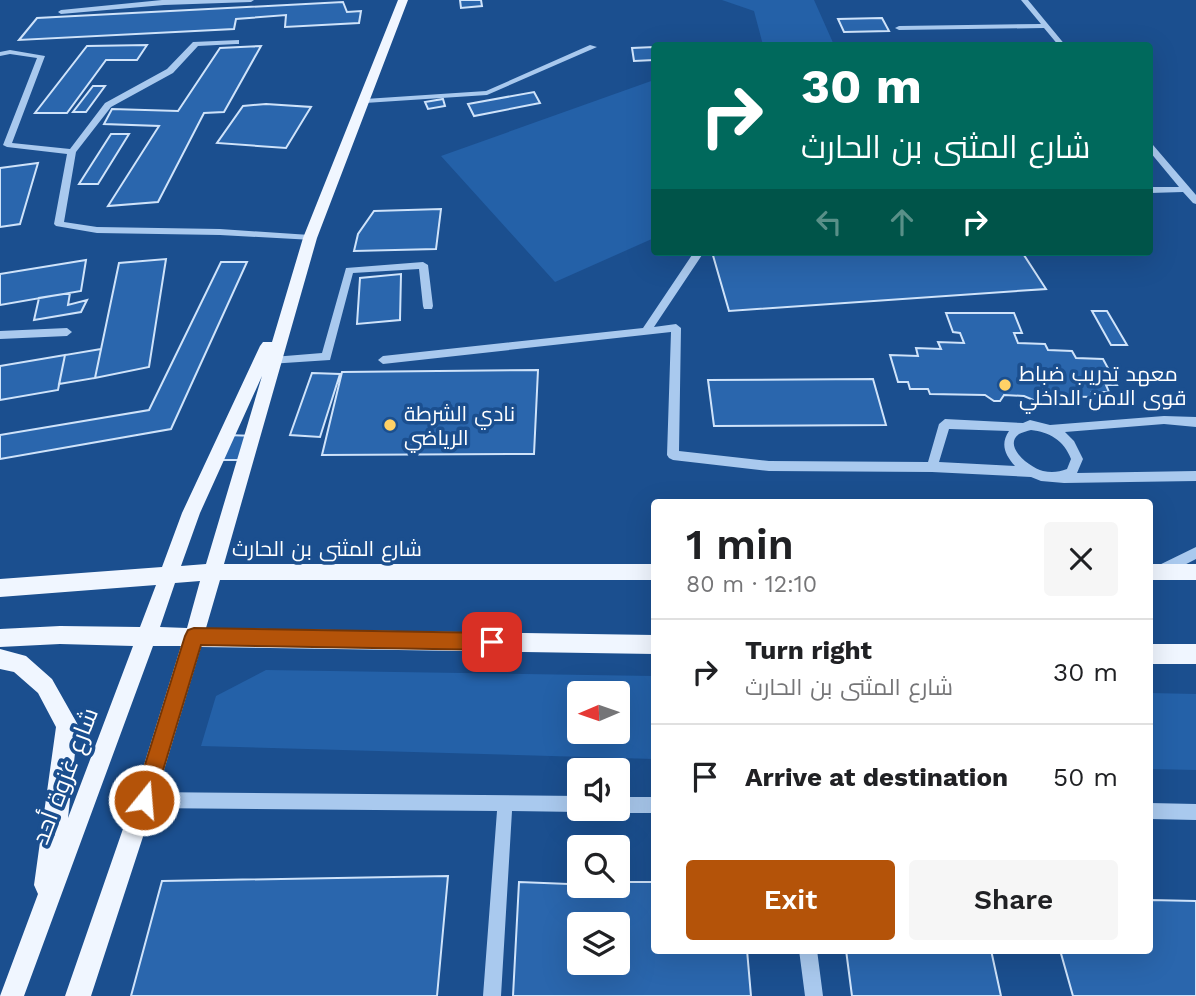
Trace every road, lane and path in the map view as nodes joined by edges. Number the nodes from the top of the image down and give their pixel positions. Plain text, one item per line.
1 (251, 0) edge
2 (403, 0) edge
3 (1024, 0) edge
4 (164, 2) edge
5 (61, 12) dead end
6 (1046, 26) junction
7 (899, 28) dead end
8 (236, 41) dead end
9 (1060, 42) edge
10 (593, 47) dead end
11 (0, 54) edge
12 (365, 101) junction
13 (1153, 150) edge
14 (72, 152) junction
15 (1186, 189) junction
16 (1153, 190) edge
17 (1196, 201) edge
18 (310, 238) junction
19 (696, 256) edge
20 (294, 289) junction
21 (428, 306) dead end
22 (646, 331) junction
23 (67, 332) dead end
24 (0, 335) edge
25 (383, 360) dead end
26 (273, 361) junction
27 (1196, 422) edge
28 (1021, 427) junction
29 (1052, 429) junction
30 (932, 467) junction
31 (1031, 472) junction
32 (1196, 476) edge
33 (1053, 478) junction
34 (1196, 553) edge
35 (214, 572) junction
36 (651, 572) edge
37 (1154, 572) edge
38 (1196, 572) edge
39 (169, 574) junction
40 (0, 589) edge
41 (194, 636) junction
42 (146, 637) junction
43 (0, 638) edge
44 (651, 645) edge
45 (1153, 654) edge
46 (1196, 654) edge
47 (0, 659) edge
48 (144, 800) junction
49 (505, 804) junction
50 (567, 804) edge
51 (630, 805) edge
52 (651, 805) edge
53 (1153, 811) edge
54 (1196, 813) edge
55 (38, 926) junction
56 (809, 954) edge
57 (11, 996) edge
58 (78, 996) edge
59 (492, 996) edge
60 (814, 996) edge

1 - 4 street
2 - 12 main road
3 - 6 street
4 - 5 street
6 - 7 street
6 - 9 street
8 - 14 street
10 - 12 street
11 - 14 street
12 - 18 main road
13 - 15 street
14 - 18 street
15 - 16 street
15 - 17 street
18 - 20 main road
19 - 22 street
20 - 26 main road
20 - 39 main road, شارع غزوة أحد
21 - 26 street
22 - 25 street
22 - 30 street
23 - 24 street
26 - 35 main road
27 - 29 street
28 - 29 street
28 - 30 street
28 - 31 street
29 - 33 street
30 - 31 street
31 - 33 street
32 - 33 street
34 - 37 street
35 - 36 main road, شارع المثنى بن الحارث
35 - 39 main road, شارع المثنى بن الحارث
35 - 41 main road
37 - 38 main road
39 - 40 main road, شارع المثنى بن الحارث
39 - 42 main road, شارع غزوة أحد
41 - 42 main road
41 - 44 main road
41 - 48 main road
42 - 43 main road
42 - 55 main road, شارع غزوة أحد
45 - 46 main road
47 - 55 main road
48 - 49 street
48 - 58 main road
49 - 50 street
49 - 59 street
51 - 52 street
53 - 54 street
55 - 57 main road, شارع غزوة أحد
56 - 60 street

